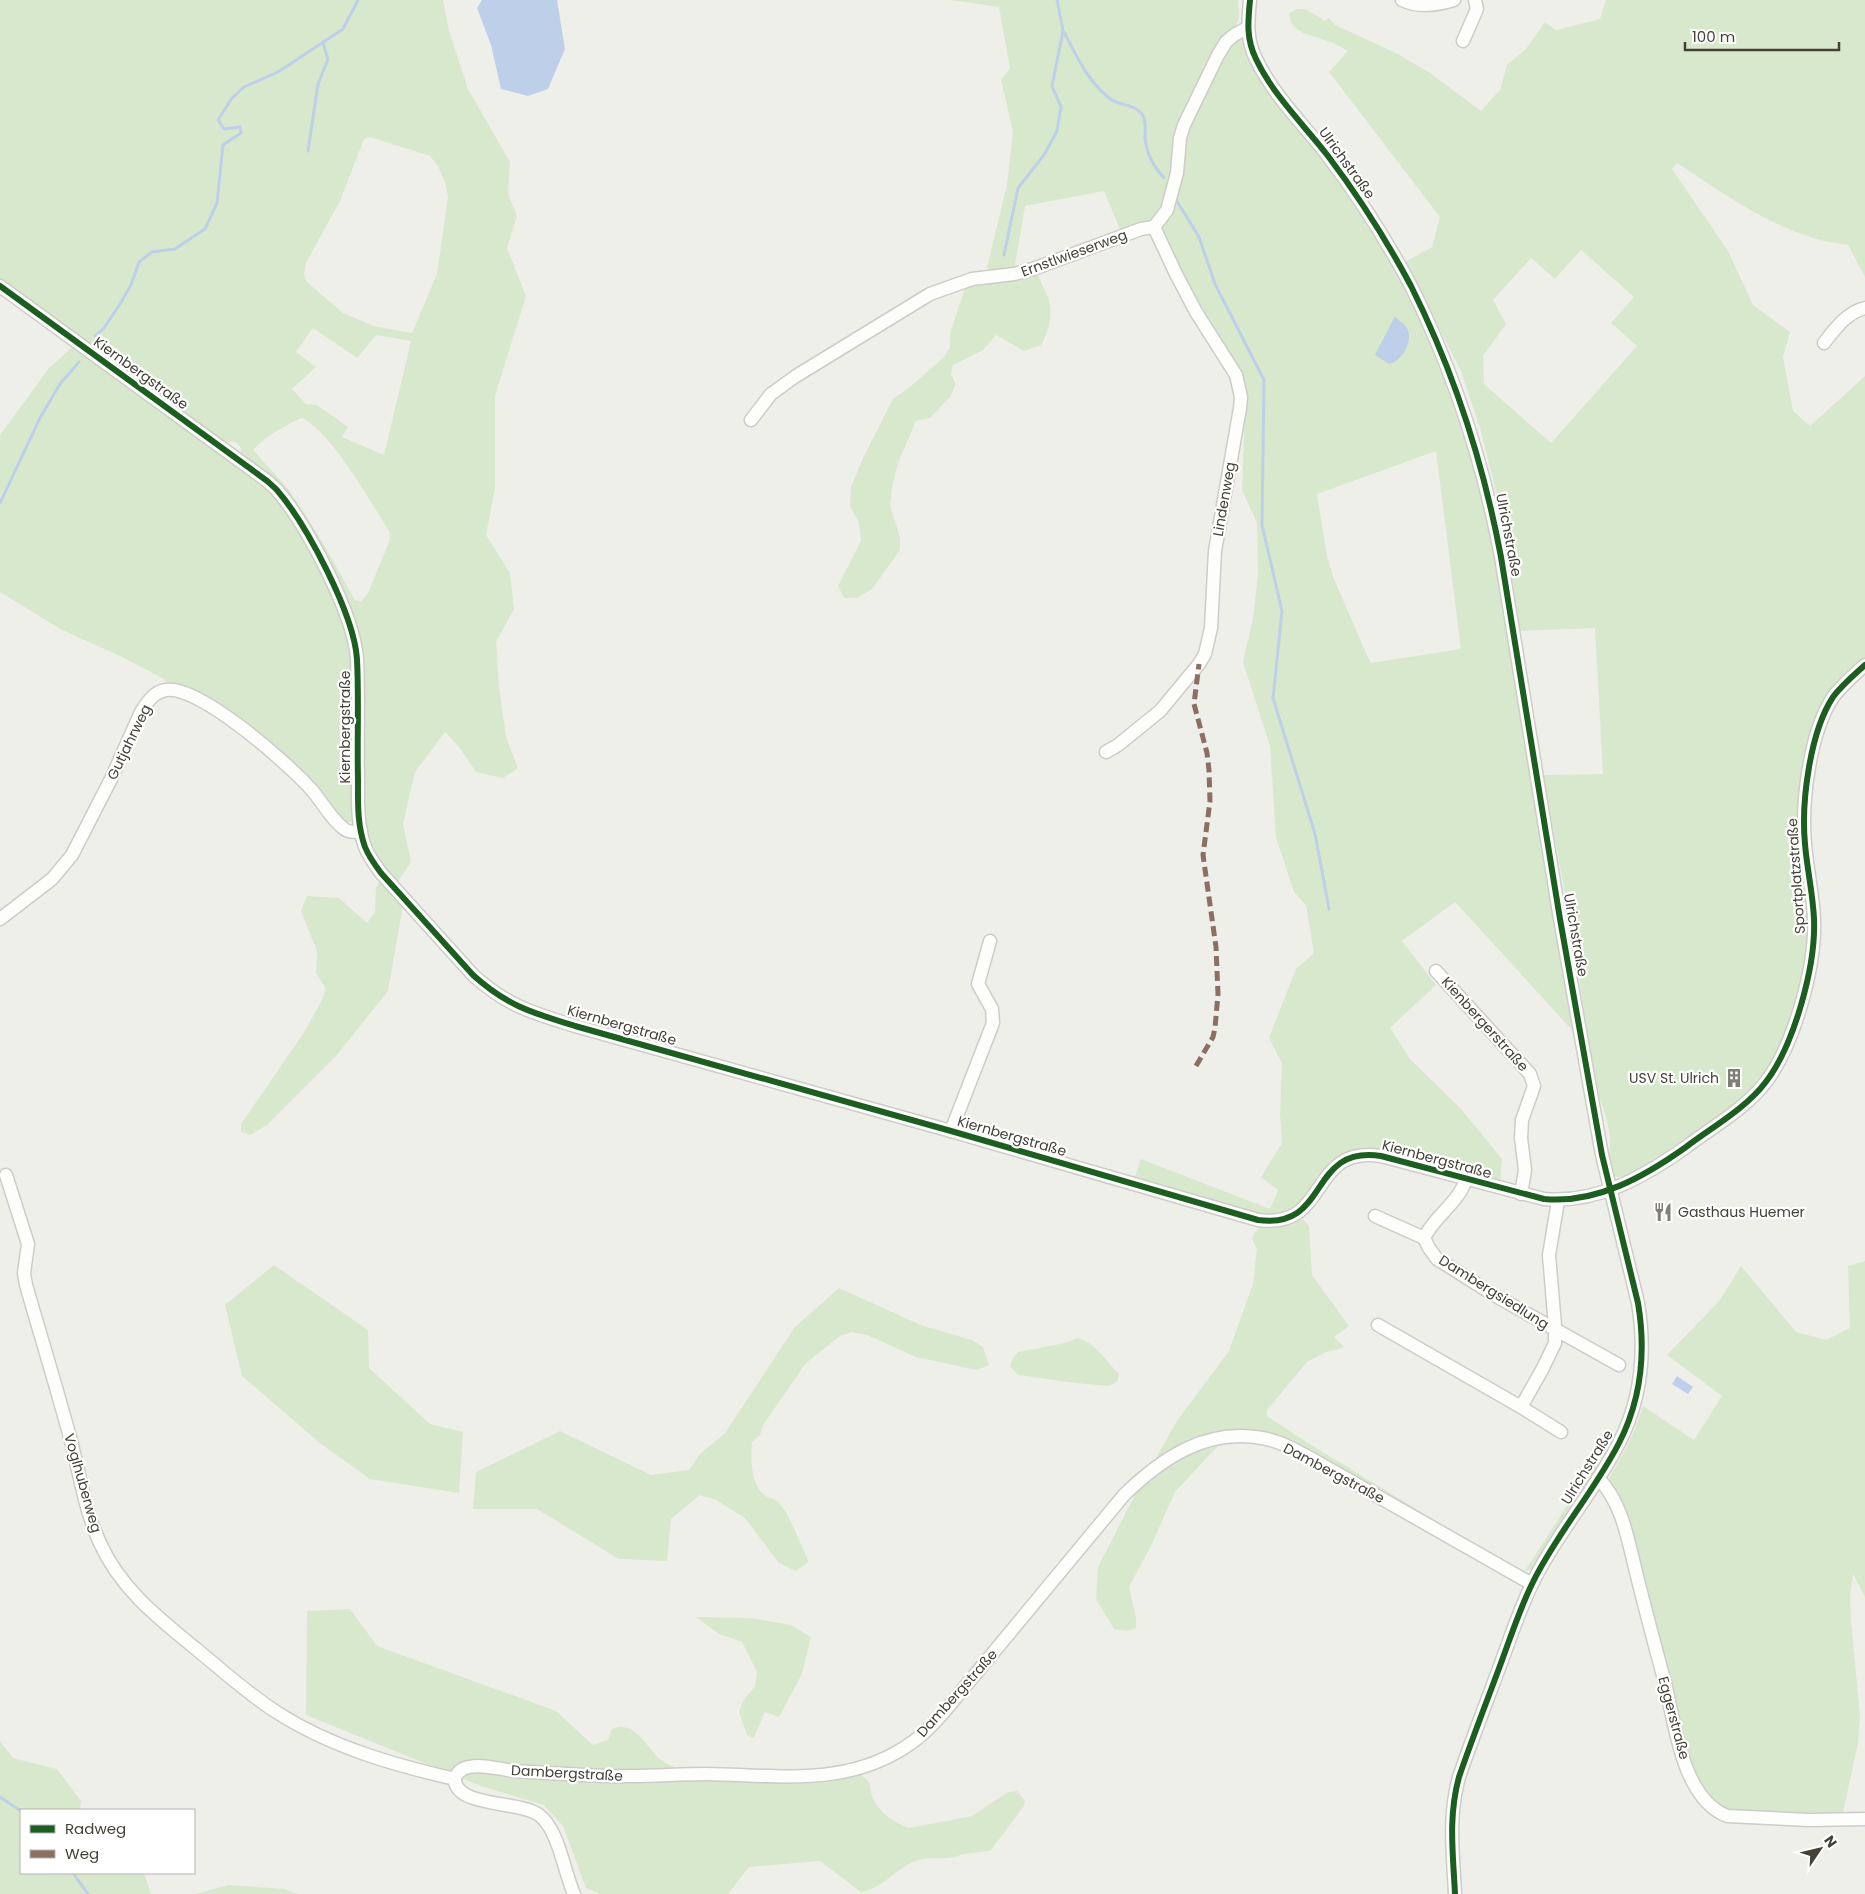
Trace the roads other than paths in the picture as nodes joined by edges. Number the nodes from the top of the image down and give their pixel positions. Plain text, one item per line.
1 (1250, 0) edge
2 (1402, 0) edge
3 (1454, 0) edge
4 (1475, 0) edge
5 (1247, 28) junction
6 (1463, 41) dead end
7 (1154, 227) junction
8 (0, 286) edge
9 (1865, 308) edge
10 (1824, 343) dead end
11 (751, 420) dead end
12 (1865, 665) edge
13 (1106, 752) dead end
14 (361, 831) junction
15 (0, 919) edge
16 (990, 941) dead end
17 (1436, 971) dead end
18 (951, 1131) junction
19 (6, 1175) dead end
20 (1466, 1179) junction
21 (1609, 1190) junction
22 (1520, 1194) junction
23 (1558, 1201) junction
24 (1375, 1216) dead end
25 (1424, 1238) junction
26 (1378, 1326) dead end
27 (1555, 1330) junction
28 (1620, 1366) dead end
29 (1521, 1407) junction
30 (1561, 1432) dead end
31 (1598, 1478) junction
32 (1532, 1584) junction
33 (455, 1779) junction
34 (1865, 1819) edge
35 (574, 1894) edge
36 (1455, 1894) edge

1 - 5 street, Ulrichstraße
2 - 3 street
4 - 6 street
5 - 7 street
5 - 21 street, Ulrichstraße
7 - 11 street, Ernstlwieserweg
7 - 13 street, Lindenweg
8 - 14 street, Kiernbergstraße
9 - 10 street
12 - 21 street, Sportplatzstraße
14 - 15 street, Gutjahrweg
14 - 18 street, Kiernbergstraße
16 - 18 street
17 - 22 street, Kienbergerstraße
18 - 20 street, Kiernbergstraße
19 - 33 street, Voglhuberweg
20 - 22 street, Kiernbergstraße
20 - 25 street
21 - 23 street, Kiernbergstraße
21 - 31 street, Ulrichstraße
22 - 23 street, Kiernbergstraße
23 - 27 street, Dambergsiedlung
24 - 25 street
25 - 27 street, Dambergsiedlung
26 - 29 street
27 - 28 street, Dambergsiedlung
27 - 29 street, Dambergsiedlung
29 - 30 street
31 - 32 street, Ulrichstraße
31 - 34 street, Eggerstraße
32 - 33 street, Dambergstraße
32 - 36 street, Ulrichstraße
33 - 35 street

